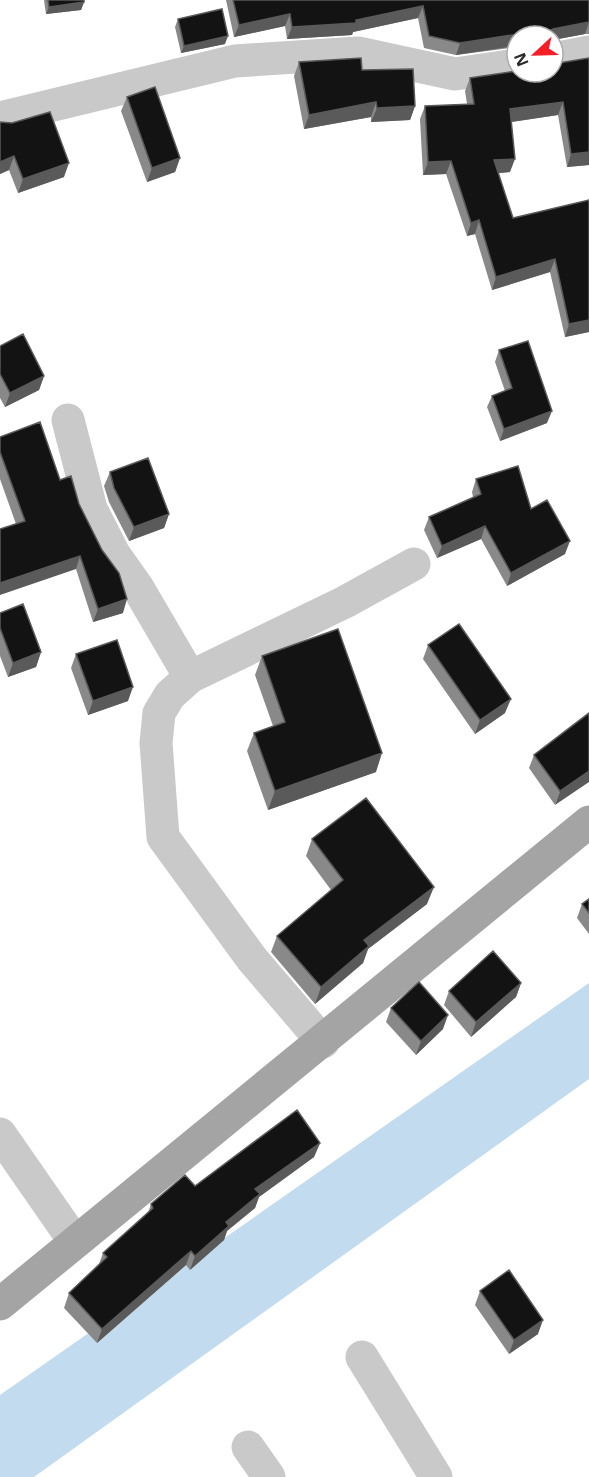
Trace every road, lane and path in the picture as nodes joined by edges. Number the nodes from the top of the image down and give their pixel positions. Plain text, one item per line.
1 (589, 52) edge
2 (565, 56) edge
3 (505, 67) edge
4 (0, 118) edge
5 (68, 420) dead end
6 (414, 564) dead end
7 (190, 677) junction
8 (589, 822) edge
9 (323, 1042) junction
10 (0, 1134) edge
11 (75, 1242) junction
12 (0, 1304) edge
13 (362, 1357) dead end
14 (248, 1447) dead end
15 (269, 1477) edge
16 (436, 1477) edge

1 - 2 street
3 - 4 street
5 - 7 street
6 - 7 street
7 - 9 street
8 - 9 main road
9 - 11 main road
10 - 11 street
11 - 12 main road
13 - 16 street
14 - 15 street

